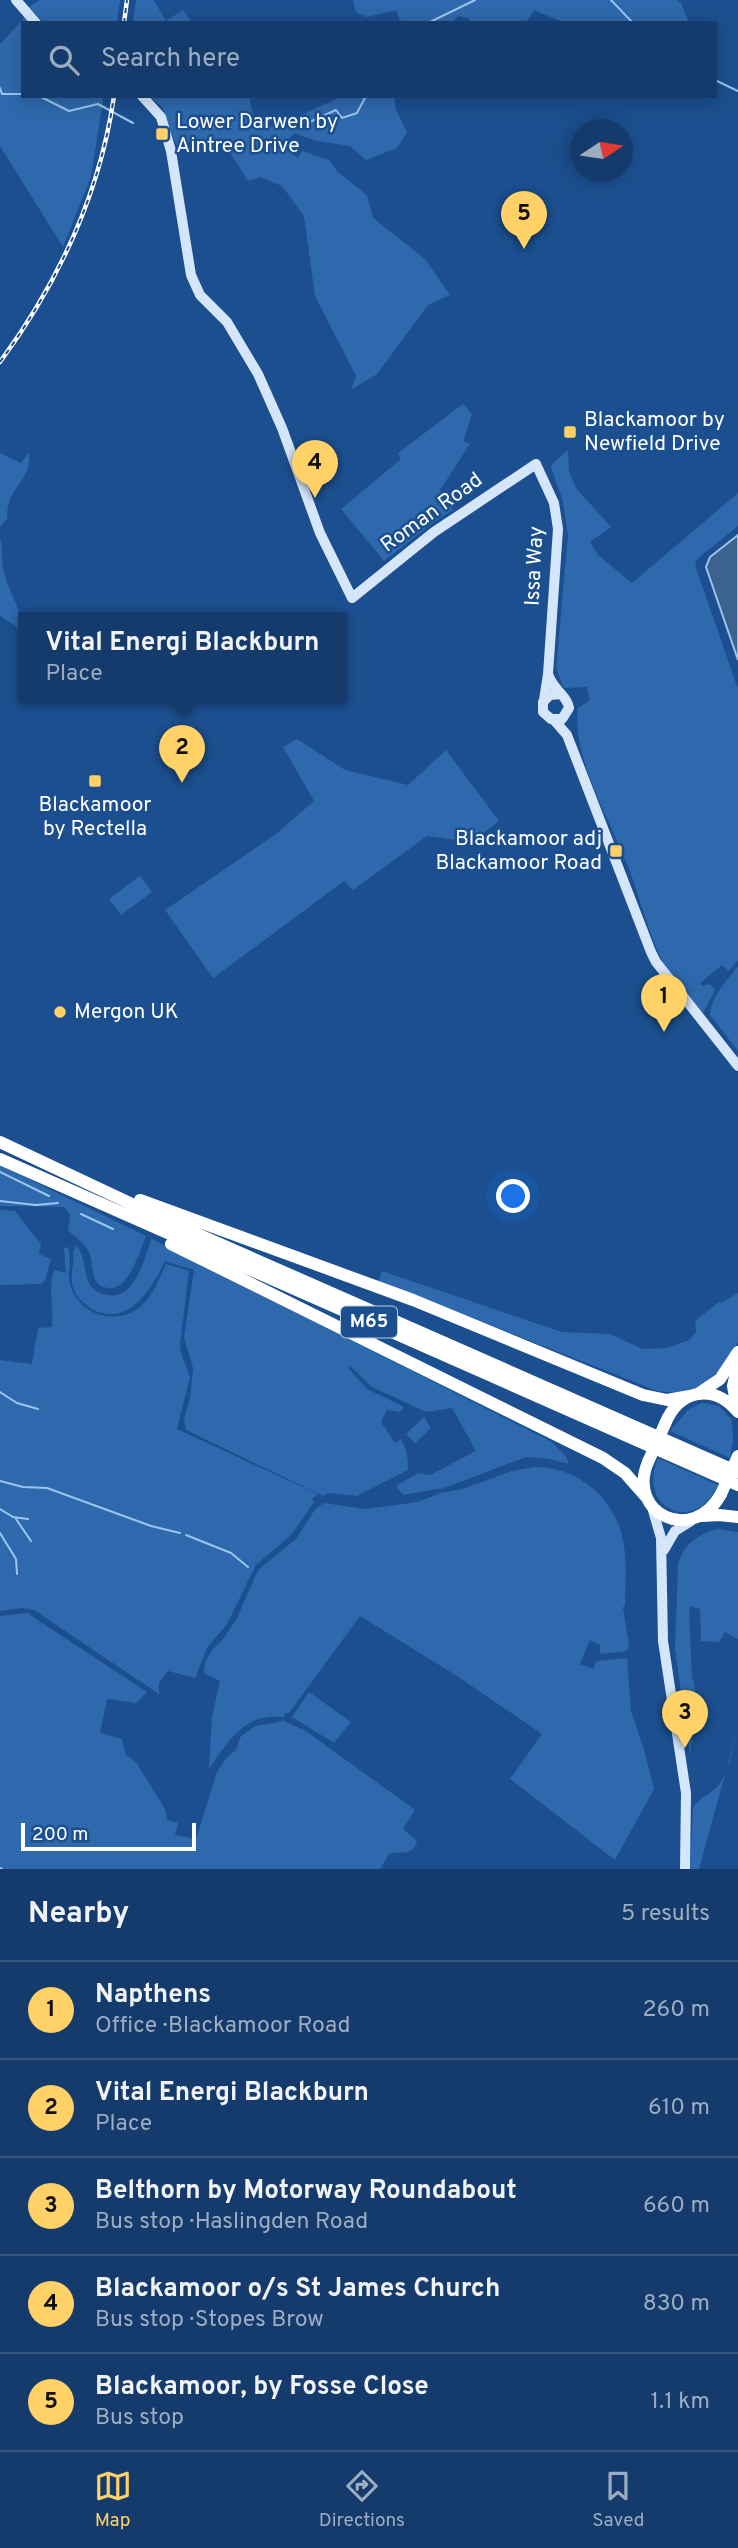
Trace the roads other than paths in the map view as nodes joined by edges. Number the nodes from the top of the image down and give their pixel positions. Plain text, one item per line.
1 (16, 0) edge
2 (34, 21) edge
3 (144, 98) edge
4 (536, 464) joint
5 (548, 674) junction
6 (561, 694) junction
7 (544, 700) junction
8 (568, 712) junction
9 (554, 720) junction
10 (567, 734) junction
11 (738, 1066) edge
12 (0, 1142) edge
13 (0, 1158) edge
14 (61, 1179) junction
15 (738, 1352) edge
16 (738, 1365) edge
17 (694, 1395) junction
18 (738, 1412) edge
19 (738, 1456) edge
20 (738, 1472) edge
21 (738, 1485) edge
22 (650, 1503) junction
23 (738, 1517) edge
24 (698, 1518) junction
25 (662, 1557) junction
26 (685, 1869) edge

1 - 2 main road
3 - 4 main road, Roman Road
4 - 5 main road, Issa Way
5 - 6 main road
5 - 7 main road, Issa Way
6 - 7 main road
6 - 8 main road
7 - 9 main road
8 - 9 main road
8 - 10 main road
9 - 10 main road
10 - 11 main road
12 - 14 highway, M65
13 - 14 highway, M65
14 - 17 highway
14 - 20 highway, M65
14 - 21 highway, M65
14 - 22 highway, M65
15 - 17 highway
16 - 18 highway
17 - 18 highway
17 - 22 highway, bridge
19 - 24 highway, bridge
22 - 24 highway
22 - 25 main road
23 - 24 highway
24 - 25 main road
25 - 26 main road

